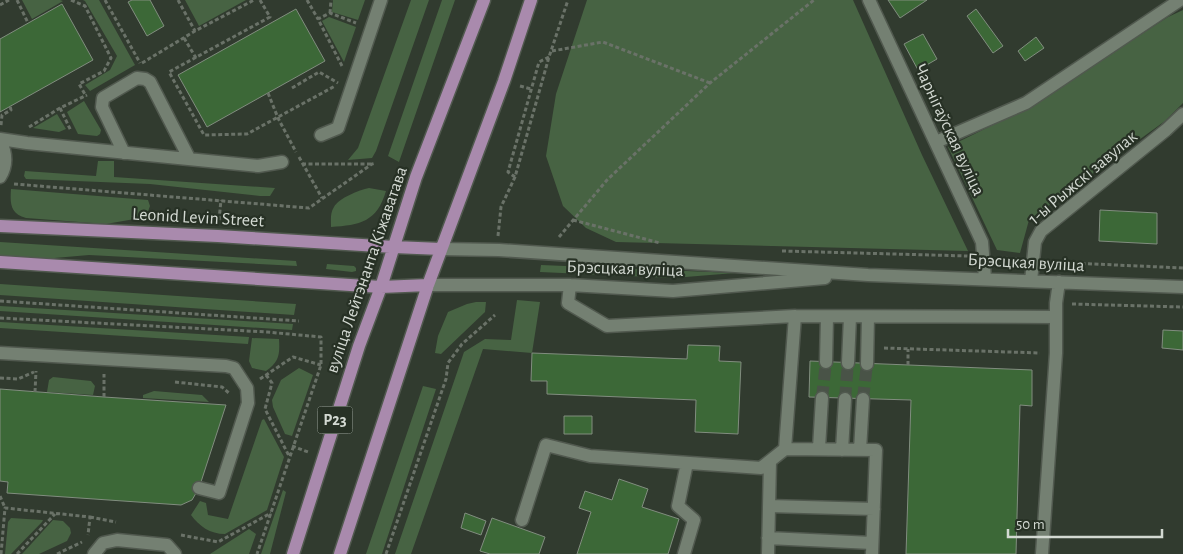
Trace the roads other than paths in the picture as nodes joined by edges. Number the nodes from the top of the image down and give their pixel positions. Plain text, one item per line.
1 (381, 0) edge
2 (484, 0) edge
3 (531, 0) edge
4 (869, 0) edge
5 (1180, 0) edge
6 (1183, 114) edge
7 (321, 135) dead end
8 (0, 140) edge
9 (936, 142) junction
10 (124, 153) junction
11 (189, 158) junction
12 (282, 162) dead end
13 (5, 180) edge
14 (0, 226) edge
15 (394, 247) junction
16 (441, 249) junction
17 (0, 262) edge
18 (868, 275) junction
19 (984, 278) junction
20 (1031, 281) junction
21 (1059, 282) junction
22 (428, 285) junction
23 (570, 285) junction
24 (381, 287) junction
25 (1183, 287) edge
26 (795, 316) junction
27 (827, 316) junction
28 (850, 317) junction
29 (868, 317) junction
30 (1056, 317) junction
31 (0, 353) edge
32 (826, 362) tunnel mouth
33 (848, 363) tunnel mouth
34 (866, 364) tunnel mouth
35 (822, 398) tunnel mouth
36 (845, 399) tunnel mouth
37 (863, 399) tunnel mouth
38 (819, 448) junction
39 (785, 449) junction
40 (842, 450) junction
41 (860, 450) junction
42 (770, 461) junction
43 (687, 463) junction
44 (199, 488) dead end
45 (769, 506) junction
46 (874, 509) junction
47 (522, 520) dead end
48 (768, 538) junction
49 (872, 549) edge
50 (94, 554) edge
51 (175, 554) edge
52 (293, 554) edge
53 (340, 554) edge
54 (684, 554) edge
55 (768, 554) edge
56 (1042, 554) edge

1 - 7 street
2 - 15 main road, вуліца Лейтэнанта Кіжаватава / Р23
3 - 16 main road, Р23
4 - 9 street, Чарнігаўская вуліца
5 - 9 street
6 - 20 street, 1-ы Рыжскі завулак
8 - 10 street
8 - 13 street
9 - 19 street, Чарнігаўская вуліца
10 - 11 street
10 - 11 street
11 - 12 street
14 - 15 main road, Leonid Levin Street
15 - 16 main road, Брэсцкая вуліца
15 - 24 main road, вуліца Лейтэнанта Кіжаватава / Р23
16 - 18 street, Брэсцкая вуліца
16 - 22 main road, Р23
17 - 24 main road
18 - 19 street, Брэсцкая вуліца
18 - 23 street, Брэсцкая вуліца
19 - 20 street, Брэсцкая вуліца
20 - 21 street, Брэсцкая вуліца
21 - 25 street, Брэсцкая вуліца
21 - 30 street
22 - 23 street, Брэсцкая вуліца
22 - 24 main road, Брэсцкая вуліца
22 - 53 main road, Р23
23 - 26 street
24 - 52 main road, вуліца Лейтэнанта Кіжаватава / Р23
26 - 27 street
26 - 39 street
27 - 28 street
27 - 32 street
28 - 29 street
28 - 33 street
29 - 30 street
29 - 34 street
30 - 56 street
31 - 44 street
35 - 38 street
36 - 40 street
37 - 41 street
38 - 39 street
38 - 40 street
39 - 42 street
40 - 41 street
41 - 46 street
42 - 43 street
42 - 45 street
43 - 47 street
43 - 54 street
45 - 46 street
45 - 48 street
46 - 49 street
48 - 49 street
48 - 55 street
50 - 51 street

